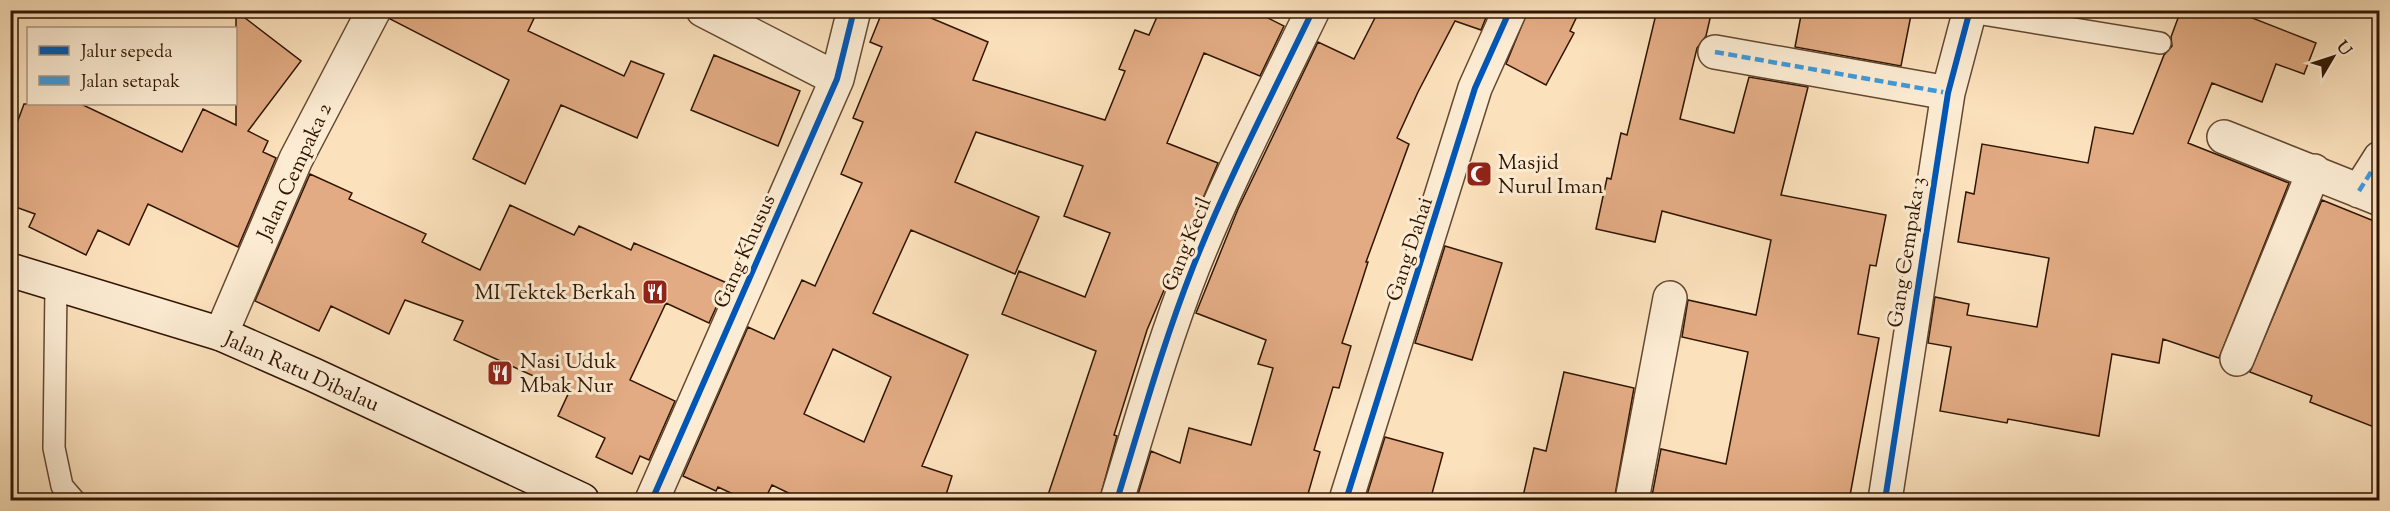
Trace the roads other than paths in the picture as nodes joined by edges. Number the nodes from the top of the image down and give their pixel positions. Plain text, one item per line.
1 (374, 10) edge
2 (703, 10) edge
3 (854, 10) edge
4 (1313, 10) edge
5 (1510, 10) edge
6 (1970, 11) edge
7 (2160, 43) dead end
8 (1715, 52) dead end
9 (837, 79) junction
10 (1948, 93) junction
11 (2224, 137) dead end
12 (2379, 158) edge
13 (2314, 171) junction
14 (2369, 195) edge
15 (10, 270) edge
16 (56, 286) junction
17 (1670, 298) dead end
18 (221, 334) junction
19 (2237, 359) dead end
20 (573, 499) edge
21 (74, 501) edge
22 (652, 501) edge
23 (1117, 501) edge
24 (1346, 501) edge
25 (1632, 501) edge
26 (1885, 501) edge

1 - 18 street, Jalan Cempaka 2
2 - 9 street
3 - 9 street, Gang Khusus
4 - 23 street, Gang Kecil
5 - 24 street, Gang Dahai
6 - 7 lane
6 - 10 street, Gang Cempaka 3
8 - 10 street
9 - 22 street, Gang Khusus
10 - 26 street, Gang Cempaka 3
11 - 13 street
12 - 14 street
13 - 14 street
13 - 19 street
15 - 16 street, Jalan Ratu Dibalau
16 - 18 street, Jalan Ratu Dibalau
16 - 21 lane
17 - 25 street
18 - 20 street, Jalan Ratu Dibalau

